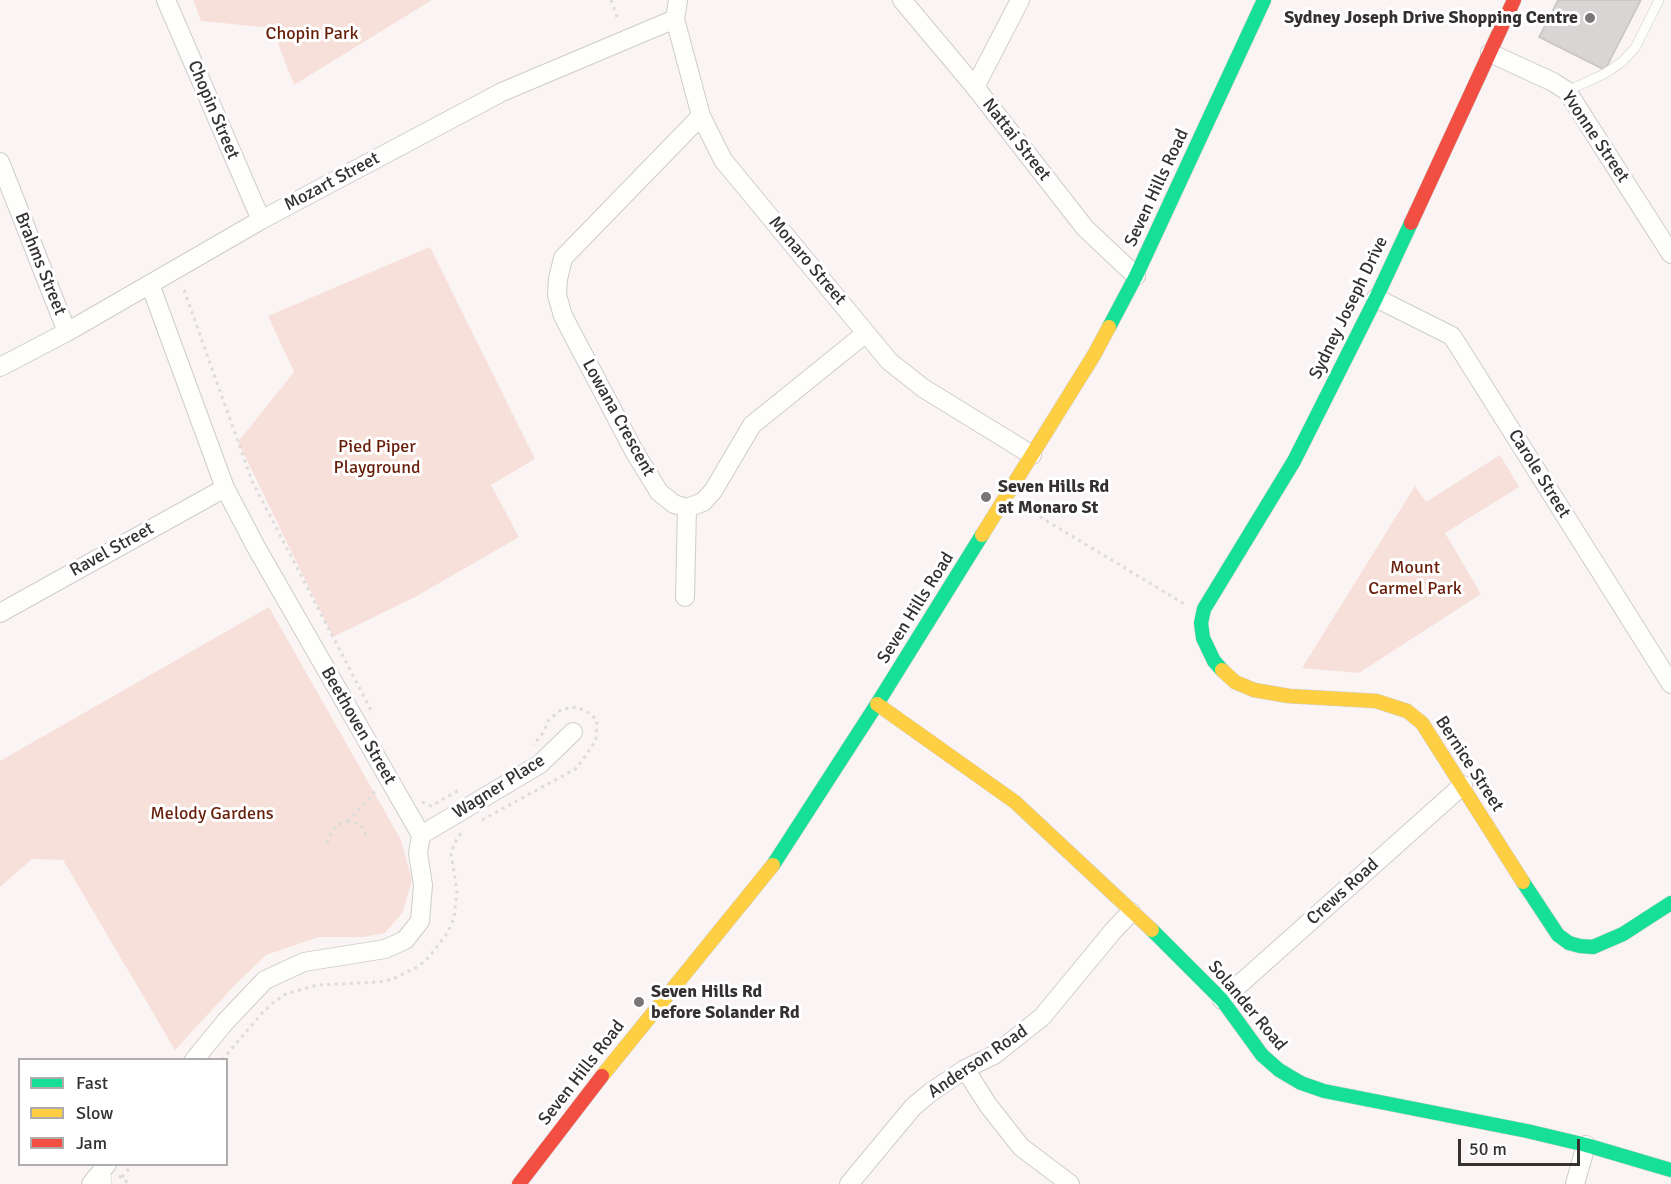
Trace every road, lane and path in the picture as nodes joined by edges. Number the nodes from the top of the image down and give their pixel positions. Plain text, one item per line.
1 (166, 0) edge
2 (611, 0) edge
3 (678, 0) edge
4 (902, 0) edge
5 (1020, 0) edge
6 (1264, 0) edge
7 (1514, 0) edge
8 (1659, 0) edge
9 (617, 17) dead end
10 (675, 19) junction
11 (1490, 53) junction
12 (975, 87) junction
13 (1567, 92) junction
14 (701, 116) junction
15 (0, 162) edge
16 (261, 220) junction
17 (1671, 254) edge
18 (1136, 276) junction
19 (150, 284) junction
20 (1376, 298) junction
21 (67, 332) junction
22 (866, 333) junction
23 (0, 367) edge
24 (1032, 455) junction
25 (225, 488) junction
26 (687, 508) junction
27 (1027, 509) dead end
28 (685, 597) dead end
29 (0, 613) edge
30 (1202, 619) junction
31 (1671, 684) edge
32 (877, 704) junction
33 (573, 732) dead end
34 (389, 780) junction
35 (1463, 785) junction
36 (349, 821) junction
37 (366, 835) dead end
38 (421, 835) junction
39 (327, 843) dead end
40 (1671, 903) edge
41 (1131, 912) junction
42 (1222, 1000) junction
43 (195, 1058) edge
44 (965, 1069) junction
45 (1586, 1145) junction
46 (131, 1166) edge
47 (1671, 1170) edge
48 (106, 1172) edge
49 (121, 1177) dead end
50 (91, 1184) edge
51 (519, 1184) edge
52 (849, 1184) edge
53 (1070, 1184) edge
54 (1575, 1184) edge

1 - 16 street, Chopin Street
2 - 9 path
3 - 10 street, Monaro Street
4 - 12 street, Nattai Street
5 - 12 street
6 - 18 street, Seven Hills Road
7 - 11 street, Sydney Joseph Drive
8 - 13 lane
10 - 14 street, Monaro Street
10 - 16 street, Mozart Street
11 - 13 street, Yvonne Street
11 - 20 street, Sydney Joseph Drive
12 - 18 street, Nattai Street
13 - 17 street, Yvonne Street
14 - 22 street, Monaro Street
14 - 26 street, Lowana Crescent
15 - 21 street, Brahms Street
16 - 19 street, Mozart Street
18 - 24 street, Seven Hills Road
19 - 21 street, Mozart Street
19 - 25 street, Beethoven Street
20 - 30 street, Sydney Joseph Drive
20 - 31 street, Carole Street
21 - 23 street, Mozart Street
22 - 24 street, Monaro Street
22 - 26 street
24 - 32 street, Seven Hills Road
25 - 29 street, Ravel Street
25 - 34 street, Beethoven Street
26 - 28 street
27 - 30 path
30 - 35 street, Bernice Street
32 - 41 street, Solander Road
32 - 51 street, Seven Hills Road
33 - 38 street, Wagner Place
34 - 36 path
34 - 38 street, Beethoven Street
35 - 40 street, Bernice Street
35 - 42 street, Crews Road
36 - 37 path
36 - 39 path
38 - 43 street
41 - 42 street, Solander Road
41 - 44 street, Anderson Road
42 - 45 street, Solander Road
44 - 52 street, Anderson Road
44 - 53 street
45 - 47 street, Solander Road
45 - 54 street
46 - 49 path
48 - 50 street

